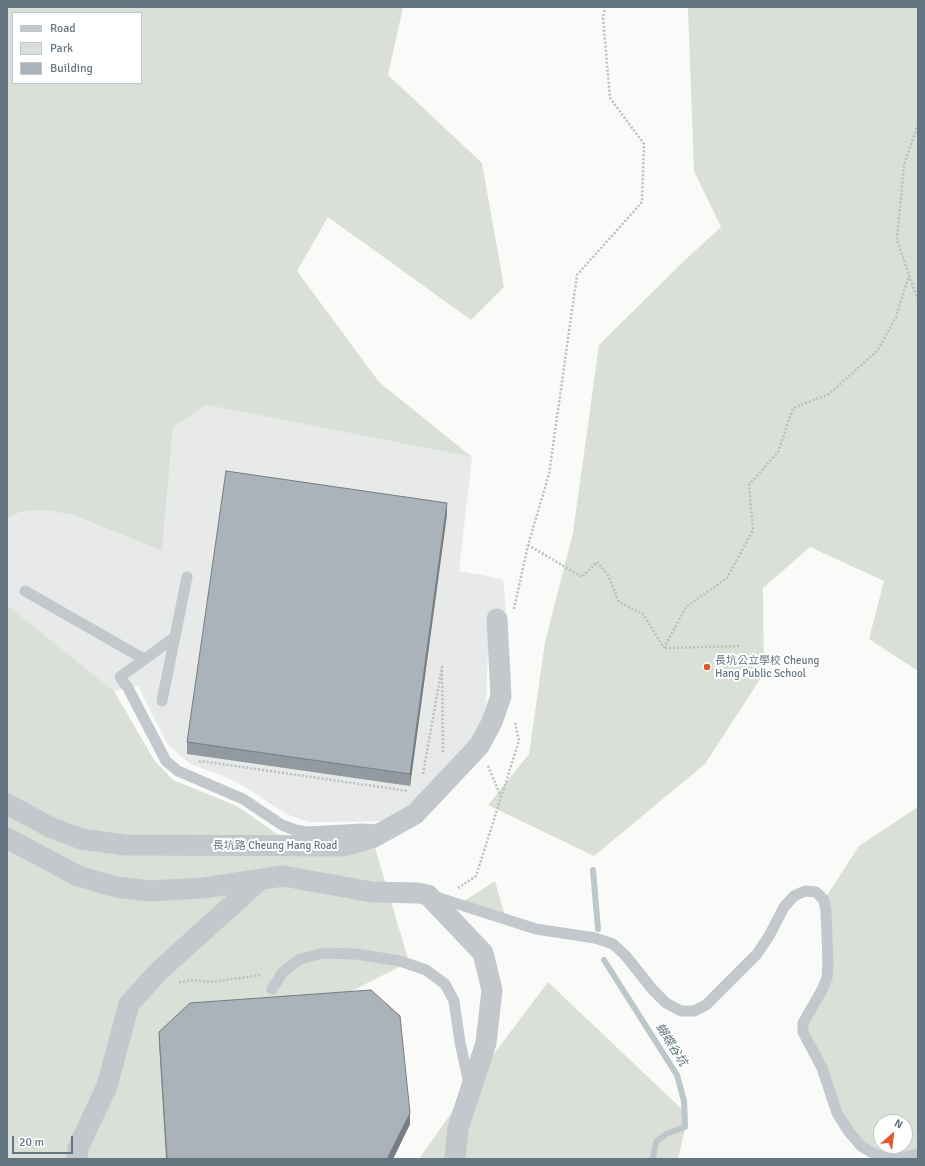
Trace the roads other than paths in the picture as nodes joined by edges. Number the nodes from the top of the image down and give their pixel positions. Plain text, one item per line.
1 (188, 577) dead end
2 (25, 591) dead end
3 (505, 618) road end
4 (175, 637) junction
5 (144, 659) junction
6 (162, 701) dead end
7 (7, 804) edge
8 (388, 830) junction
9 (7, 838) edge
10 (261, 879) junction
11 (436, 897) junction
12 (272, 989) dead end
13 (470, 1089) junction
14 (918, 1154) edge
15 (77, 1159) edge
16 (455, 1159) edge

1 - 4 lane
2 - 5 lane
3 - 8 street, 長坑路 Cheung Hang Road
4 - 5 lane
4 - 6 lane
5 - 8 lane
7 - 8 street, 長坑路 Cheung Hang Road
9 - 10 street
10 - 11 street
10 - 15 street
11 - 13 street
11 - 14 lane
12 - 13 lane
13 - 16 street

